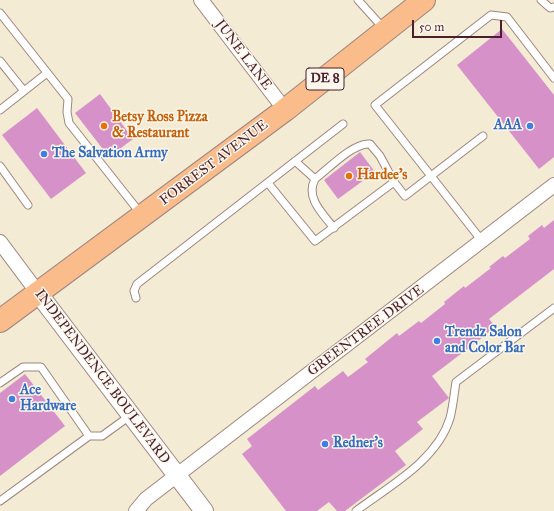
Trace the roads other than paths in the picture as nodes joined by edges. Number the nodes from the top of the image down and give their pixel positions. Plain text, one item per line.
1 (201, 0) edge
2 (358, 0) edge
3 (424, 0) edge
4 (541, 0) edge
5 (554, 7) edge
6 (0, 13) edge
7 (386, 31) junction
8 (0, 62) edge
9 (47, 73) junction
10 (554, 78) edge
11 (24, 91) junction
12 (0, 110) edge
13 (285, 110) junction
14 (343, 124) dead end
15 (483, 136) dead end
16 (296, 161) junction
17 (0, 166) edge
18 (431, 176) junction
19 (314, 179) junction
20 (268, 182) junction
21 (394, 182) junction
22 (554, 185) edge
23 (28, 205) dead end
24 (143, 215) junction
25 (334, 228) junction
26 (482, 241) junction
27 (0, 242) edge
28 (38, 293) junction
29 (136, 298) dead end
30 (554, 308) edge
31 (0, 321) edge
32 (0, 383) edge
33 (131, 415) junction
34 (89, 436) junction
35 (177, 476) junction
36 (0, 502) edge
37 (136, 511) edge
38 (204, 511) edge
39 (356, 511) edge

1 - 13 street, JUNE LANE
2 - 7 lane
3 - 7 highway, FORREST AVENUE / DE 8
4 - 5 lane
6 - 9 lane
7 - 13 highway, FORREST AVENUE / DE 8
8 - 11 lane
9 - 11 lane
9 - 24 lane
10 - 18 lane
11 - 12 lane
13 - 24 highway, FORREST AVENUE / DE 8
14 - 16 lane
15 - 18 lane
16 - 19 lane
16 - 20 lane
17 - 23 lane
18 - 21 lane
18 - 26 lane
19 - 21 lane
19 - 25 lane
20 - 25 lane
20 - 29 lane
21 - 25 lane
22 - 26 street, GREENTREE DRIVE
24 - 28 highway, FORREST AVENUE / DE 8
26 - 35 street, GREENTREE DRIVE
27 - 28 street, INDEPENDENCE BOULEVARD
28 - 31 highway, FORREST AVENUE / DE 8
28 - 33 street, INDEPENDENCE BOULEVARD
30 - 39 lane
32 - 34 lane
33 - 34 lane
33 - 35 street, INDEPENDENCE BOULEVARD
34 - 36 lane
35 - 37 street, GREENTREE DRIVE
35 - 38 street, INDEPENDENCE BOULEVARD

